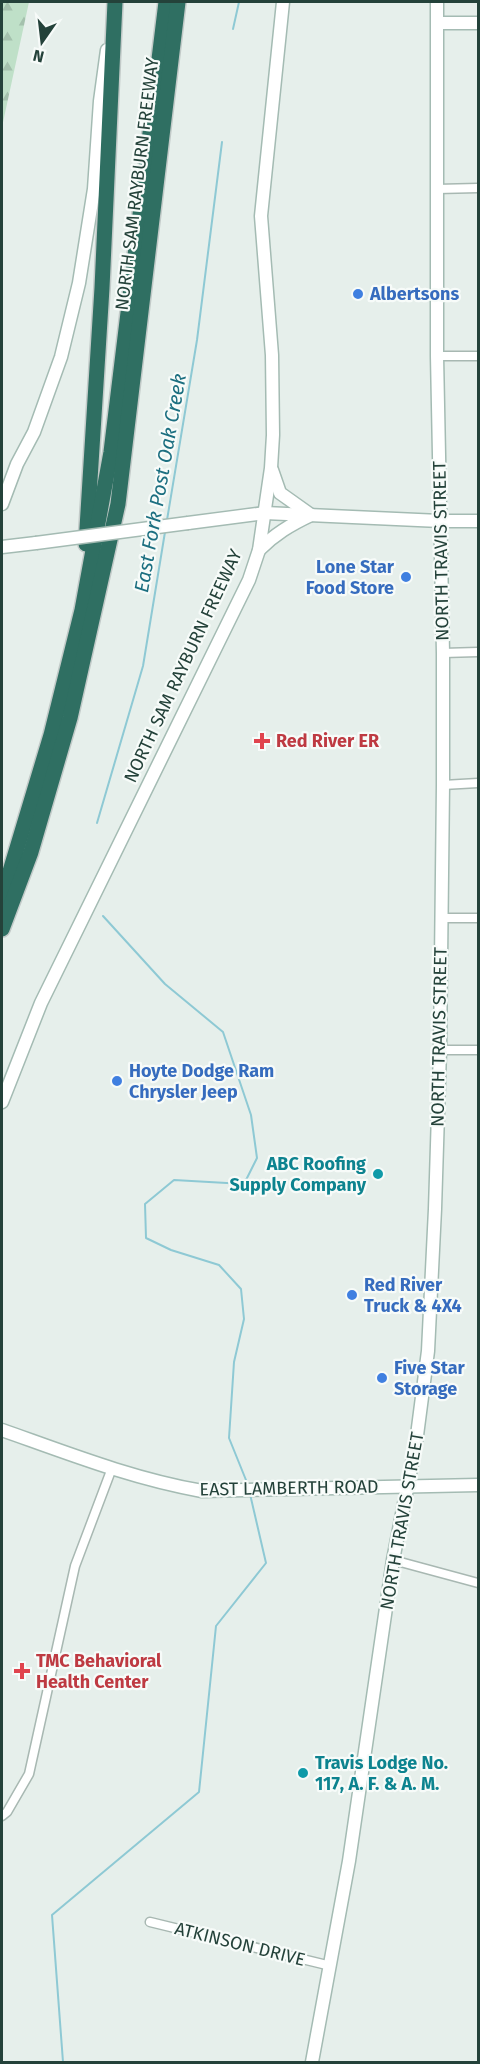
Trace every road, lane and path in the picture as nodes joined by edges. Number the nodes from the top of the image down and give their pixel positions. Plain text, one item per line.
1 (114, 2) edge
2 (166, 2) edge
3 (178, 2) edge
4 (283, 2) edge
5 (437, 2) edge
6 (438, 23) junction
7 (478, 23) edge
8 (478, 188) edge
9 (437, 189) junction
10 (478, 356) edge
11 (437, 357) junction
12 (271, 468) junction
13 (2, 504) edge
14 (265, 513) junction
15 (311, 515) junction
16 (440, 521) junction
17 (478, 521) edge
18 (2, 548) edge
19 (259, 550) junction
20 (82, 610) junction
21 (443, 652) junction
22 (478, 652) edge
23 (478, 783) edge
24 (443, 785) junction
25 (2, 898) edge
26 (441, 918) junction
27 (478, 918) edge
28 (2, 929) edge
29 (440, 1050) junction
30 (478, 1050) edge
31 (2, 1102) edge
32 (2, 1430) edge
33 (112, 1468) junction
34 (478, 1485) edge
35 (406, 1487) junction
36 (393, 1560) junction
37 (478, 1583) edge
38 (2, 1816) edge
39 (150, 1922) dead end
40 (331, 1966) junction
41 (312, 2062) edge

1 - 13 main road
1 - 20 highway
2 - 20 highway, NORTH SAM RAYBURN FREEWAY
3 - 28 highway, NORTH SAM RAYBURN FREEWAY
4 - 12 main road, NORTH SAM RAYBURN FREEWAY
5 - 6 main road, NORTH TRAVIS STREET
6 - 7 main road
6 - 9 main road, NORTH TRAVIS STREET
8 - 9 street
9 - 11 main road, NORTH TRAVIS STREET
10 - 11 street
11 - 16 main road, NORTH TRAVIS STREET
12 - 14 main road, NORTH SAM RAYBURN FREEWAY
12 - 15 main road
14 - 15 main road
14 - 18 main road, bridge
14 - 19 main road, NORTH SAM RAYBURN FREEWAY
15 - 16 main road
15 - 19 main road
16 - 17 main road
16 - 21 main road, NORTH TRAVIS STREET
19 - 31 main road, NORTH SAM RAYBURN FREEWAY
20 - 25 highway, NORTH SAM RAYBURN FREEWAY
21 - 22 street
21 - 24 main road, NORTH TRAVIS STREET
23 - 24 street
24 - 26 main road, NORTH TRAVIS STREET
26 - 27 street
26 - 29 main road, NORTH TRAVIS STREET
29 - 30 street
29 - 35 main road, NORTH TRAVIS STREET
32 - 33 main road, EAST LAMBERTH ROAD
33 - 35 main road, EAST LAMBERTH ROAD
33 - 38 street
34 - 35 main road, EAST LAMBERTH ROAD
35 - 36 main road, NORTH TRAVIS STREET
36 - 37 street
36 - 40 main road, NORTH TRAVIS STREET
39 - 40 street, ATKINSON DRIVE
40 - 41 main road, NORTH TRAVIS STREET

